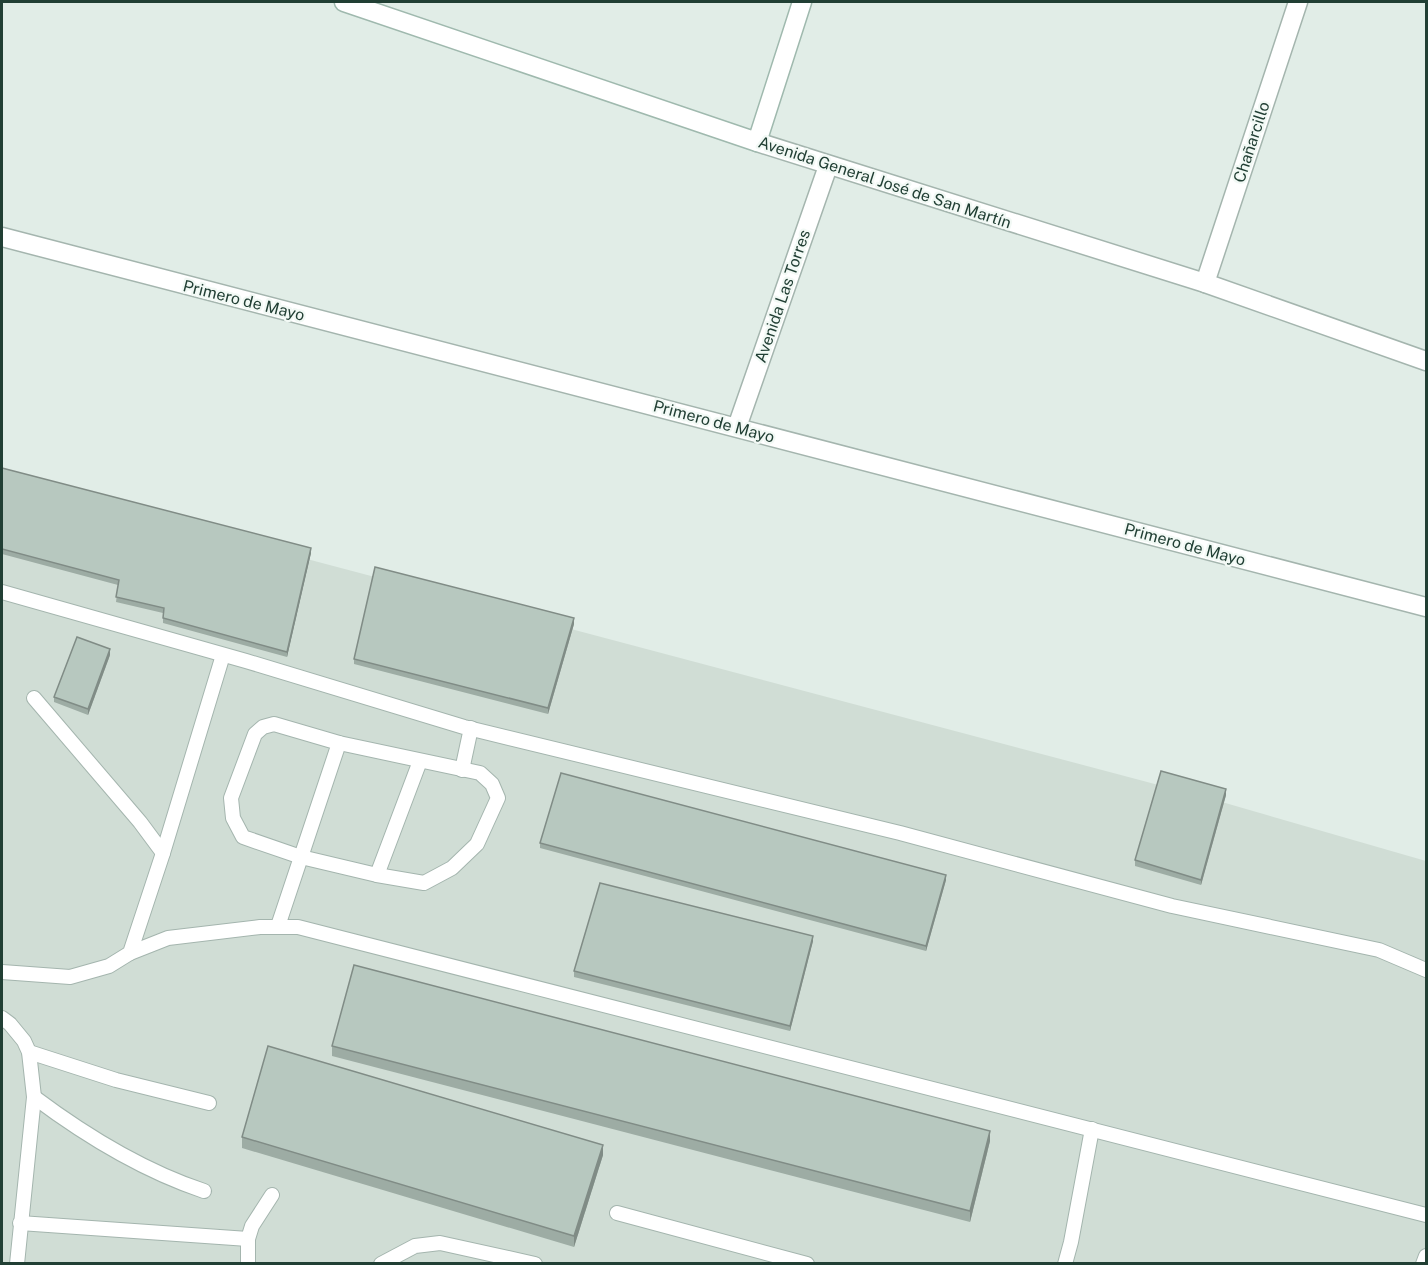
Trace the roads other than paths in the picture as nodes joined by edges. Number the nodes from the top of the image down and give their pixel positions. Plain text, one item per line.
1 (344, 2) edge
2 (802, 2) edge
3 (1298, 2) edge
4 (757, 142) junction
5 (828, 166) junction
6 (2, 237) edge
7 (1205, 284) junction
8 (1426, 361) edge
9 (737, 427) junction
10 (2, 592) edge
11 (1426, 607) edge
12 (223, 655) junction
13 (34, 698) dead end
14 (471, 728) junction
15 (339, 743) junction
16 (420, 761) junction
17 (462, 770) junction
18 (163, 854) junction
19 (301, 857) junction
20 (377, 875) junction
21 (278, 926) junction
22 (130, 953) junction
23 (1426, 970) edge
24 (2, 972) edge
25 (2, 1018) edge
26 (30, 1052) junction
27 (34, 1097) junction
28 (209, 1103) dead end
29 (1092, 1129) junction
30 (204, 1191) dead end
31 (272, 1195) dead end
32 (617, 1214) dead end
33 (1426, 1215) edge
34 (20, 1223) junction
35 (248, 1239) junction
36 (1426, 1256) edge
37 (472, 1257) edge
38 (17, 1263) edge
39 (248, 1263) edge
40 (381, 1263) edge
41 (535, 1263) edge
42 (807, 1263) edge
43 (1065, 1263) edge
44 (1423, 1263) edge

1 - 4 street, Avenida General José de San Martín
2 - 4 street
3 - 7 street, Chañarcillo
4 - 5 street, Avenida General José de San Martín
5 - 7 street, Avenida General José de San Martín
5 - 9 street, Avenida Las Torres
6 - 9 street, Primero de Mayo
7 - 8 street, Avenida General José de San Martín
9 - 11 street, Primero de Mayo
10 - 12 lane
12 - 14 lane
12 - 18 lane
13 - 18 lane
14 - 17 lane
14 - 23 lane
15 - 16 lane
15 - 19 lane
15 - 19 lane
16 - 17 lane
16 - 20 lane
17 - 20 lane
18 - 22 lane
19 - 20 lane
19 - 21 lane
21 - 22 lane
21 - 29 lane
22 - 24 lane
25 - 26 lane
26 - 27 lane
26 - 28 lane
27 - 30 lane
27 - 34 lane
29 - 33 lane
29 - 43 lane
31 - 35 lane
32 - 42 lane
34 - 35 lane
34 - 38 lane
35 - 39 lane
36 - 44 lane
37 - 40 lane
37 - 41 lane

